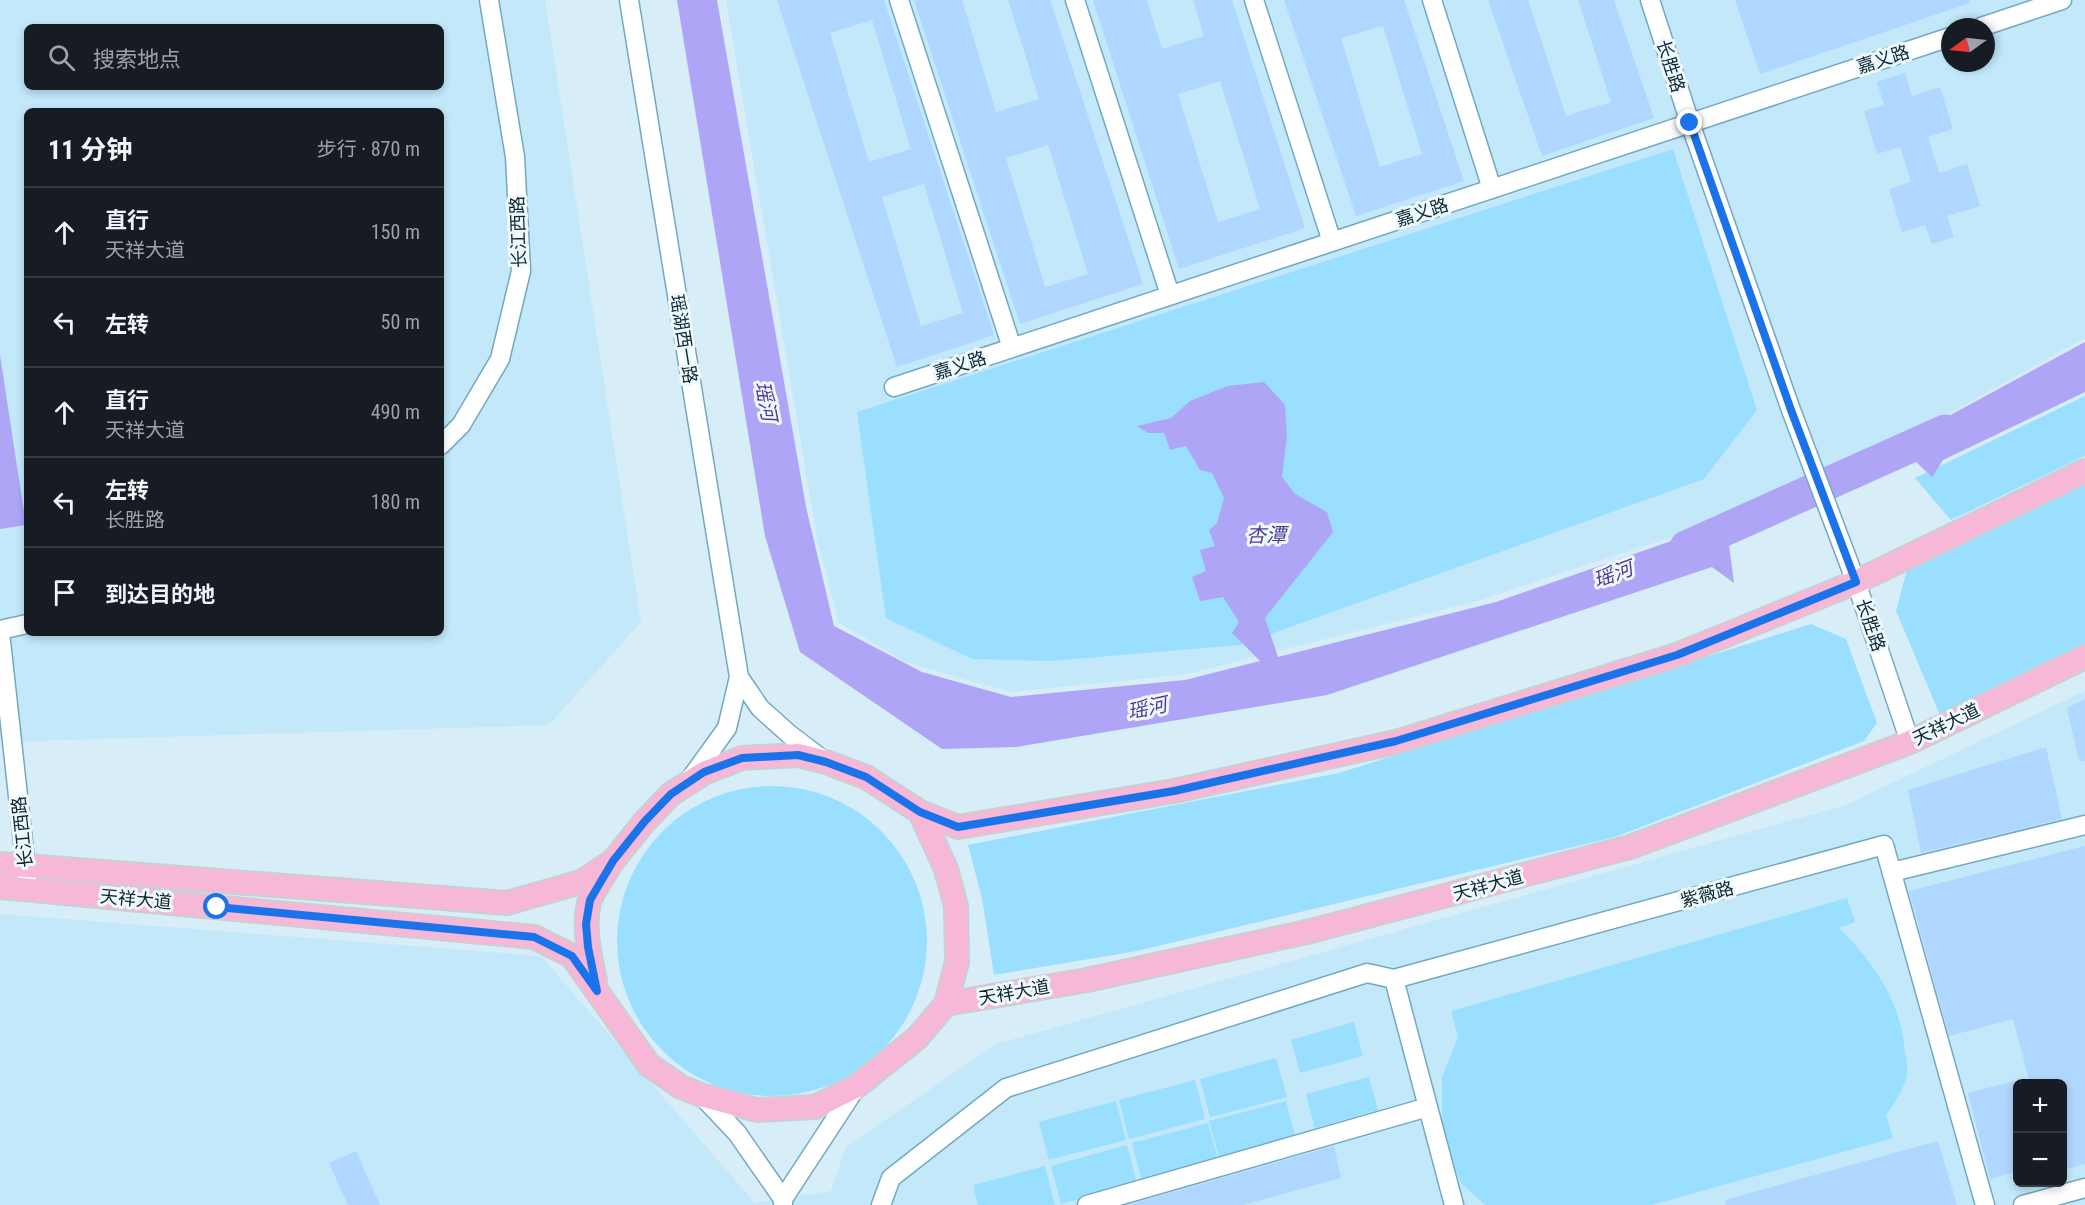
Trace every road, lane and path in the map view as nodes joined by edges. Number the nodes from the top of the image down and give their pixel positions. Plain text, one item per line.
1 (489, 0) edge
2 (629, 0) edge
3 (899, 0) edge
4 (1075, 0) edge
5 (1254, 0) edge
6 (1432, 0) edge
7 (1650, 0) edge
8 (2062, 0) edge
9 (1995, 22) edge
10 (1941, 40) edge
11 (1690, 123) junction
12 (1492, 189) junction
13 (1332, 242) junction
14 (1170, 295) junction
15 (1012, 348) junction
16 (894, 387) dead end
17 (444, 442) edge
18 (2085, 471) edge
19 (1856, 582) junction
20 (24, 625) edge
21 (0, 631) edge
22 (2085, 657) edge
23 (739, 677) junction
24 (1910, 741) junction
25 (826, 762) junction
26 (686, 784) junction
27 (920, 812) junction
28 (2085, 825) edge
29 (613, 861) junction
30 (0, 864) edge
31 (26, 866) junction
32 (1892, 872) junction
33 (0, 887) edge
34 (28, 889) junction
35 (1394, 979) junction
36 (597, 991) junction
37 (946, 1004) junction
38 (857, 1086) junction
39 (701, 1095) junction
40 (1428, 1107) junction
41 (2085, 1188) edge
42 (783, 1202) edge
43 (881, 1205) edge
44 (1087, 1205) edge
45 (1454, 1205) edge
46 (1985, 1205) edge
47 (2023, 1205) edge

1 - 17 street, 长江西路
2 - 23 street, 瑶湖西一路
3 - 15 street
4 - 14 street
5 - 13 street
6 - 12 street
7 - 11 street, 长胜路
8 - 9 street
10 - 11 street, 嘉义路
11 - 12 street, 嘉义路
11 - 19 street, 长胜路
12 - 13 street, 嘉义路
13 - 14 street, 嘉义路
14 - 15 street, 嘉义路
15 - 16 street, 嘉义路
18 - 19 main road, 天祥大道
19 - 24 street, 长胜路
19 - 27 main road, 天祥大道
20 - 21 street, 长江西路
21 - 31 street, 长江西路
22 - 24 main road, 天祥大道
23 - 25 street
23 - 26 street
24 - 37 main road, 天祥大道
25 - 26 main road, 天祥大道
25 - 27 main road, 天祥大道
26 - 29 main road, 天祥大道
27 - 37 main road
28 - 32 street
29 - 31 main road, 天祥大道
29 - 36 main road
30 - 31 main road, 天祥大道
31 - 34 street, 长江西路
32 - 35 street, 紫薇路
32 - 46 street, 紫薇路
33 - 34 main road, 天祥大道
34 - 36 main road, 天祥大道
35 - 40 street
35 - 43 street
36 - 39 main road, 天祥大道
37 - 38 main road, 天祥大道
38 - 39 main road, 天祥大道
38 - 42 street
39 - 42 street
40 - 44 street
40 - 45 street
41 - 47 street

